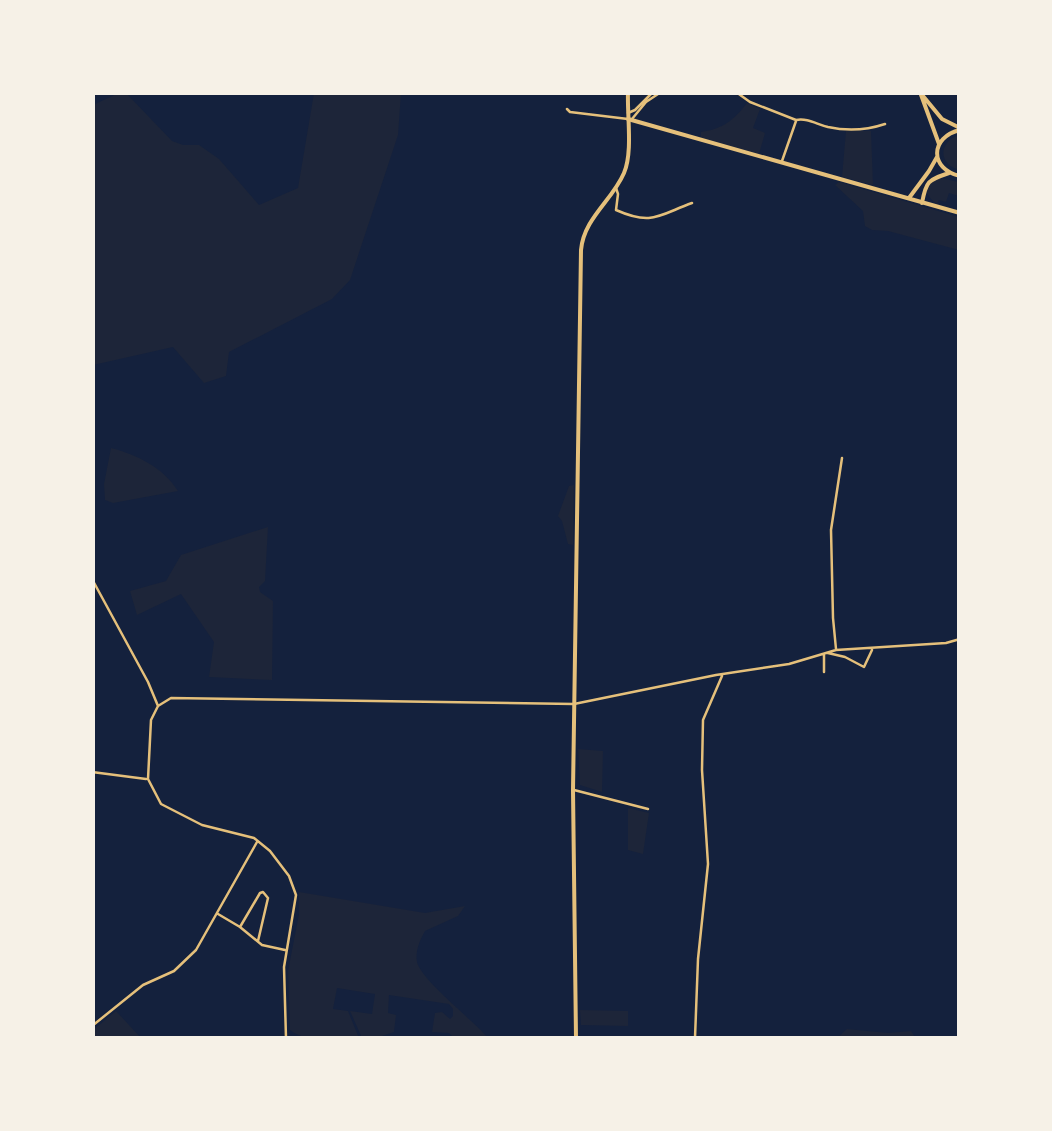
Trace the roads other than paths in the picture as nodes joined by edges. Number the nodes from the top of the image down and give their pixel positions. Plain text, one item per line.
1 (628, 92) edge
2 (644, 92) edge
3 (653, 92) edge
4 (660, 92) edge
5 (736, 92) edge
6 (921, 93) edge
7 (644, 100) junction
8 (567, 109) dead end
9 (629, 117) junction
10 (796, 120) junction
11 (885, 124) dead end
12 (960, 129) edge
13 (939, 144) junction
14 (937, 157) junction
15 (781, 162) junction
16 (949, 173) junction
17 (960, 176) edge
18 (616, 188) junction
19 (908, 199) junction
20 (922, 203) junction
21 (692, 204) dead end
22 (960, 213) edge
23 (842, 458) dead end
24 (92, 579) edge
25 (959, 642) edge
26 (872, 648) junction
27 (836, 650) junction
28 (826, 653) junction
29 (824, 672) dead end
30 (722, 674) junction
31 (574, 704) junction
32 (158, 706) junction
33 (92, 772) edge
34 (148, 779) junction
35 (572, 790) junction
36 (648, 809) dead end
37 (257, 841) junction
38 (216, 913) junction
39 (240, 927) junction
40 (258, 941) junction
41 (287, 950) junction
42 (92, 1026) edge
43 (286, 1038) edge
44 (576, 1038) edge
45 (695, 1038) edge
46 (874, 1038) edge
47 (918, 1038) edge

1 - 9 main road
2 - 7 street
3 - 7 street
4 - 9 street
5 - 10 street
6 - 12 main road
6 - 13 main road
7 - 9 street
8 - 9 street
9 - 15 main road
9 - 18 main road
10 - 11 street
10 - 15 street
12 - 13 main road
13 - 14 main road
14 - 16 main road
14 - 19 main road
15 - 19 main road
16 - 17 main road
16 - 20 main road
18 - 21 street
18 - 31 main road
19 - 20 main road
20 - 22 main road
23 - 27 street
24 - 32 street
25 - 26 street
26 - 27 street
26 - 28 street
27 - 28 street
28 - 29 street
28 - 30 street
30 - 31 street
30 - 45 street
31 - 32 street
31 - 35 main road
32 - 34 street
33 - 34 street
34 - 37 street
35 - 36 street
35 - 44 main road
37 - 38 street
37 - 41 street
38 - 39 street
38 - 42 street
39 - 40 street
39 - 40 street
40 - 41 street
41 - 43 street
46 - 47 street

